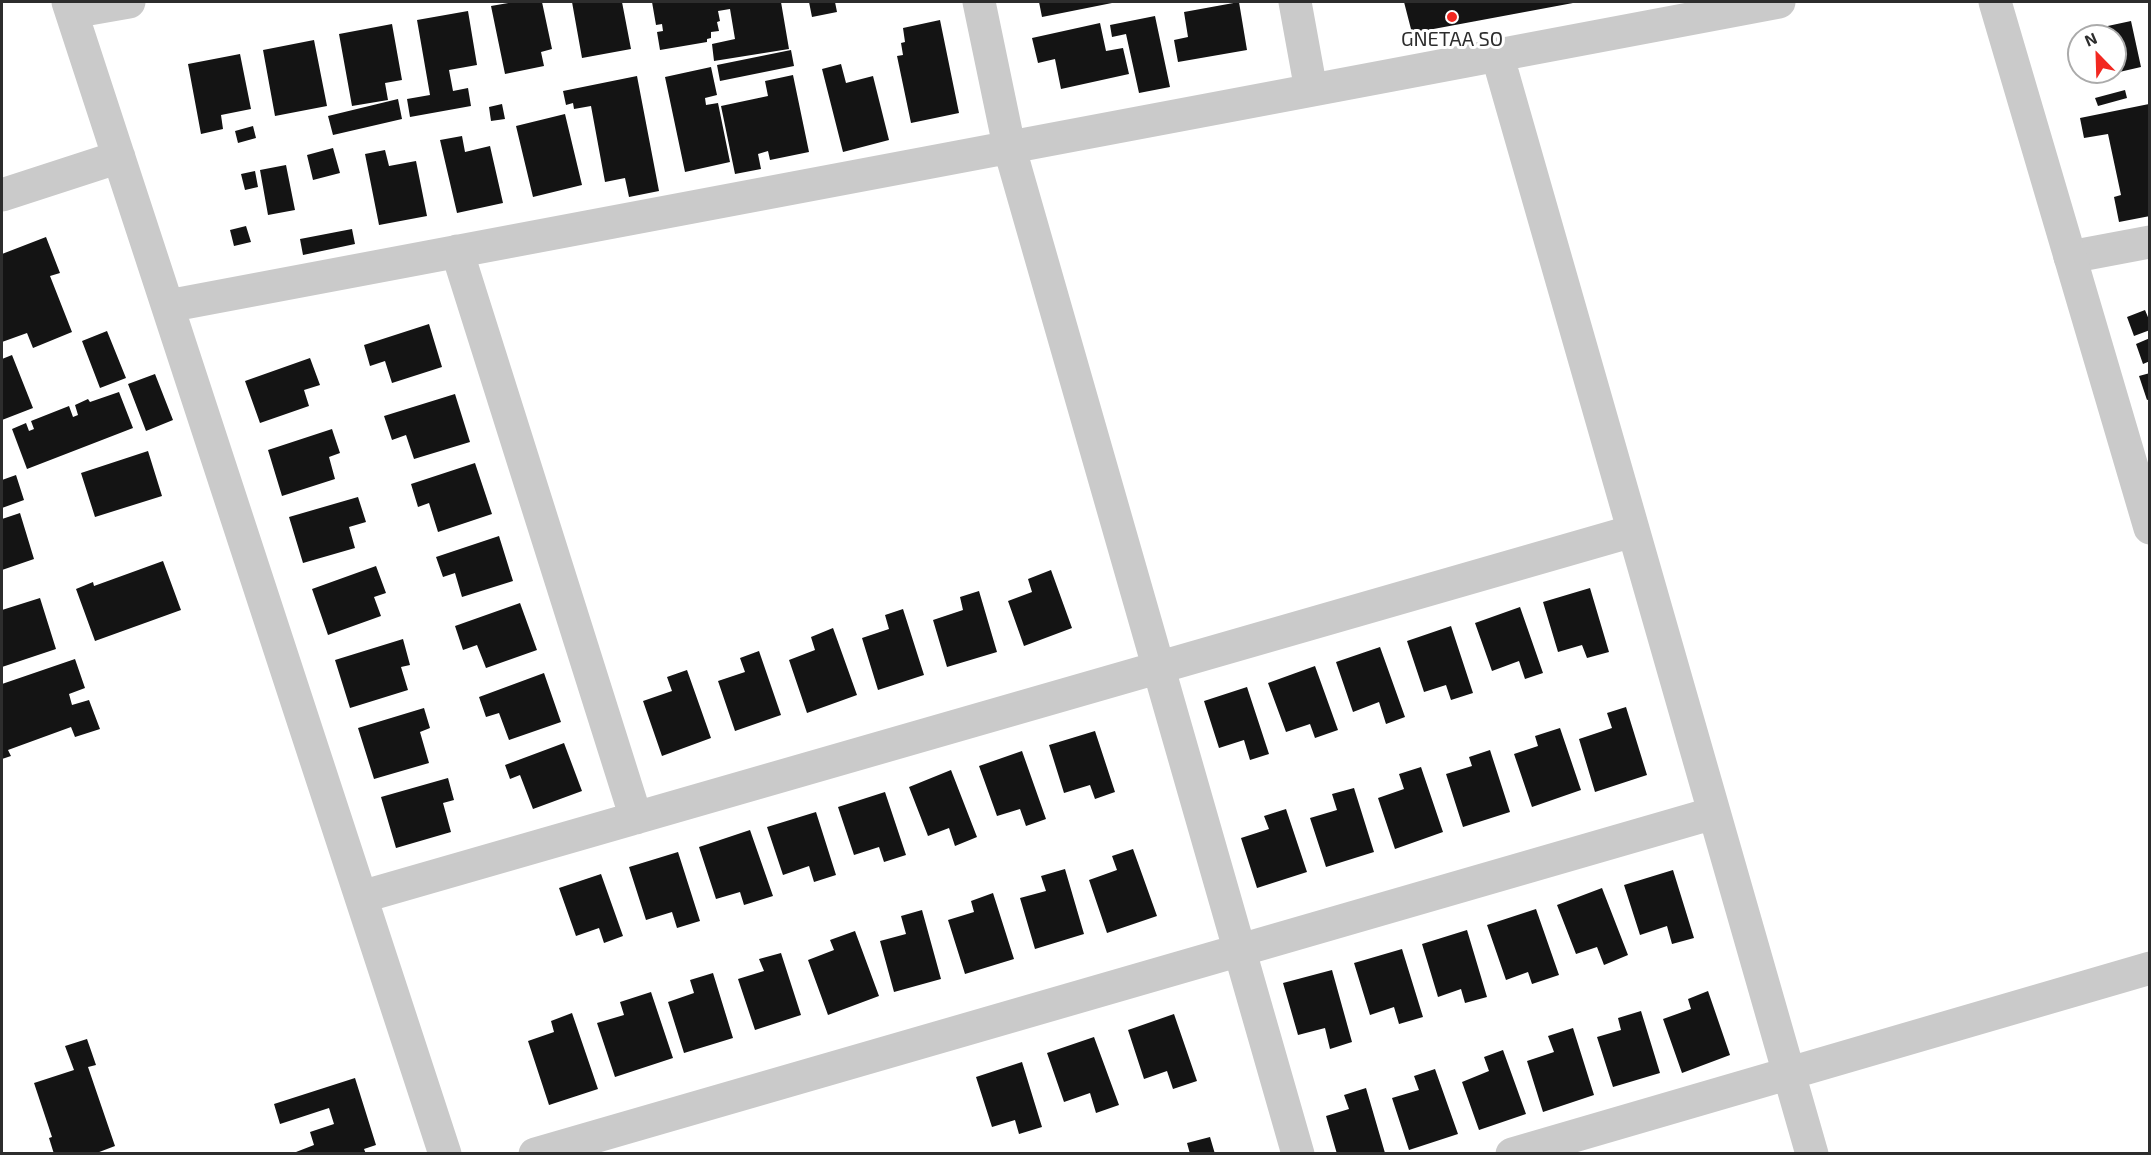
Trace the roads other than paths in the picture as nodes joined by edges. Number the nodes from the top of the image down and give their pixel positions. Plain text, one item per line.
1 (129, 2) edge
2 (979, 2) edge
3 (1295, 2) edge
4 (1779, 2) edge
5 (1995, 2) edge
6 (70, 7) edge
7 (1497, 54) junction
8 (1311, 90) junction
9 (1009, 146) junction
10 (119, 158) junction
11 (2, 195) edge
12 (2150, 242) edge
13 (457, 251) junction
14 (2070, 257) junction
15 (168, 306) junction
16 (2150, 528) edge
17 (1633, 531) junction
18 (1159, 667) junction
19 (1714, 813) junction
20 (636, 818) junction
21 (361, 897) junction
22 (1240, 950) junction
23 (2150, 968) edge
24 (1789, 1073) junction
25 (445, 1154) edge
26 (535, 1154) edge
27 (1298, 1154) edge
28 (1512, 1154) edge
29 (1812, 1154) edge

1 - 6 street
2 - 9 street
3 - 8 street
4 - 7 street
5 - 14 street
6 - 10 street
7 - 8 street
7 - 17 street
8 - 9 street
9 - 13 street
9 - 18 street
10 - 11 street
10 - 15 street
12 - 14 street
13 - 15 street
13 - 20 street
14 - 16 street
15 - 21 street
17 - 18 street
17 - 19 street
18 - 20 street
18 - 22 street
19 - 22 street
19 - 24 street
20 - 21 street
21 - 25 street
22 - 26 street
22 - 27 street
23 - 24 street
24 - 28 street
24 - 29 street

